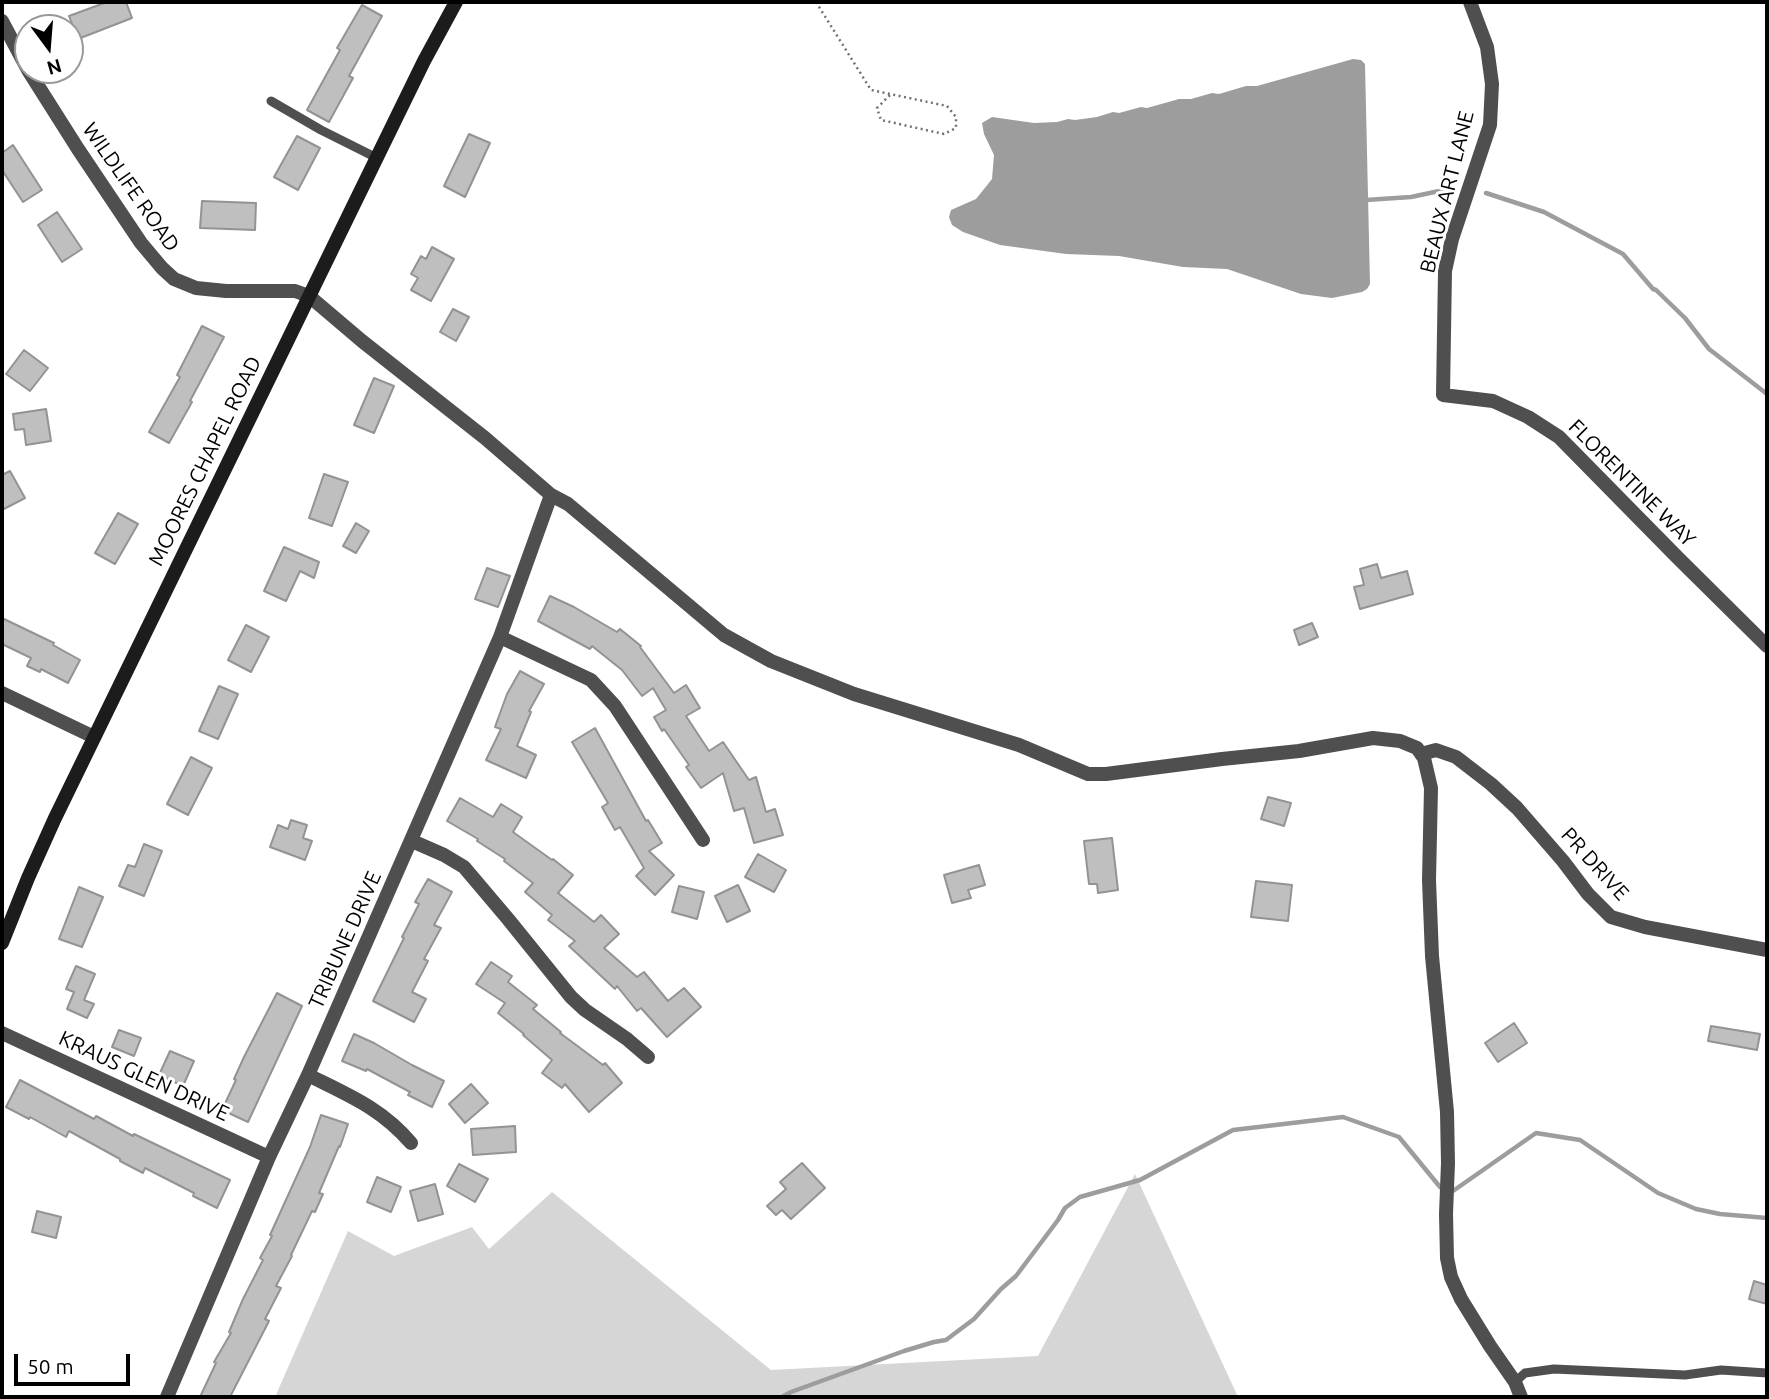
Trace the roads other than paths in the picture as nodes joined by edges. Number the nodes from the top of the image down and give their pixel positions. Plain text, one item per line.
1 (456, 2) edge
2 (1470, 2) edge
3 (2, 21) edge
4 (14, 44) edge
5 (37, 84) edge
6 (271, 101) dead end
7 (377, 158) junction
8 (309, 296) junction
9 (1443, 395) joint
10 (551, 495) junction
11 (500, 637) junction
12 (1767, 646) edge
13 (2, 693) edge
14 (94, 737) junction
15 (1421, 754) junction
16 (412, 841) junction
17 (703, 841) dead end
18 (2, 943) edge
19 (1767, 950) edge
20 (2, 1033) edge
21 (648, 1057) dead end
22 (308, 1075) junction
23 (411, 1143) dead end
24 (269, 1157) junction
25 (1767, 1373) edge
26 (1515, 1382) junction
27 (167, 1397) edge
28 (1521, 1397) edge

1 - 7 main road, MOORES CHAPEL ROAD
2 - 9 street, BEAUX ART LANE
3 - 4 street, WILDLIFE ROAD
5 - 8 street, WILDLIFE ROAD
6 - 7 lane
7 - 8 main road, MOORES CHAPEL ROAD
8 - 10 street
8 - 14 main road, MOORES CHAPEL ROAD
9 - 12 street, FLORENTINE WAY
10 - 11 street, TRIBUNE DRIVE
10 - 15 street
11 - 16 street, TRIBUNE DRIVE
11 - 17 street
13 - 14 street
14 - 18 main road, MOORES CHAPEL ROAD
15 - 19 street, PR DRIVE
15 - 26 street
16 - 21 street
16 - 22 street, TRIBUNE DRIVE
20 - 24 street, KRAUS GLEN DRIVE
22 - 23 street
22 - 24 street, TRIBUNE DRIVE
24 - 27 street, TRIBUNE DRIVE
25 - 26 lane
26 - 28 street

